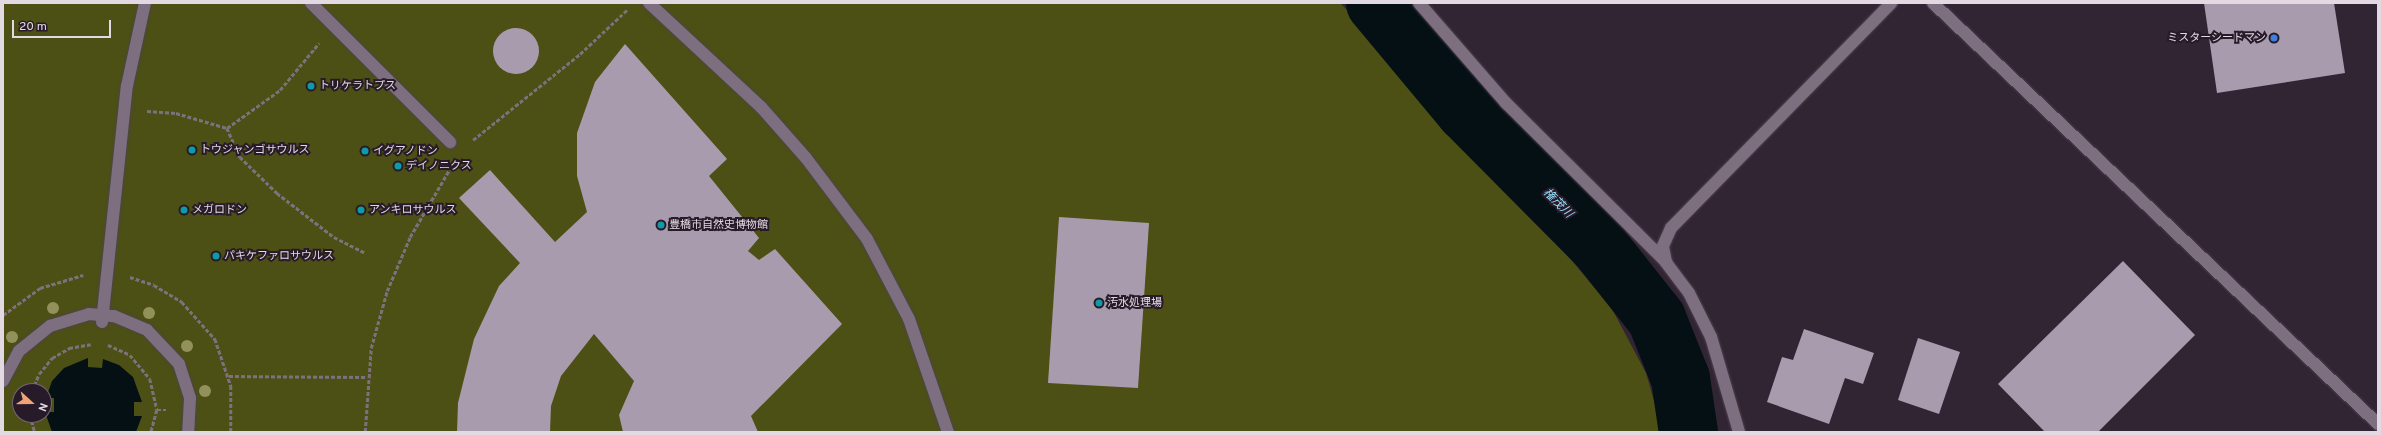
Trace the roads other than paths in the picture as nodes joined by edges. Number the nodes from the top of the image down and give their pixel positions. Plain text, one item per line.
1 (144, 3) edge
2 (311, 3) edge
3 (649, 3) edge
4 (1419, 3) edge
5 (1891, 3) edge
6 (1933, 3) edge
7 (450, 142) dead end
8 (1666, 262) junction
9 (102, 318) junction
10 (3, 381) edge
11 (2378, 424) edge
12 (188, 432) edge
13 (948, 432) edge
14 (1740, 432) edge

1 - 9 street
2 - 7 street
3 - 13 street
4 - 8 street
5 - 8 street
6 - 11 street
8 - 14 street
9 - 10 street
9 - 12 street

